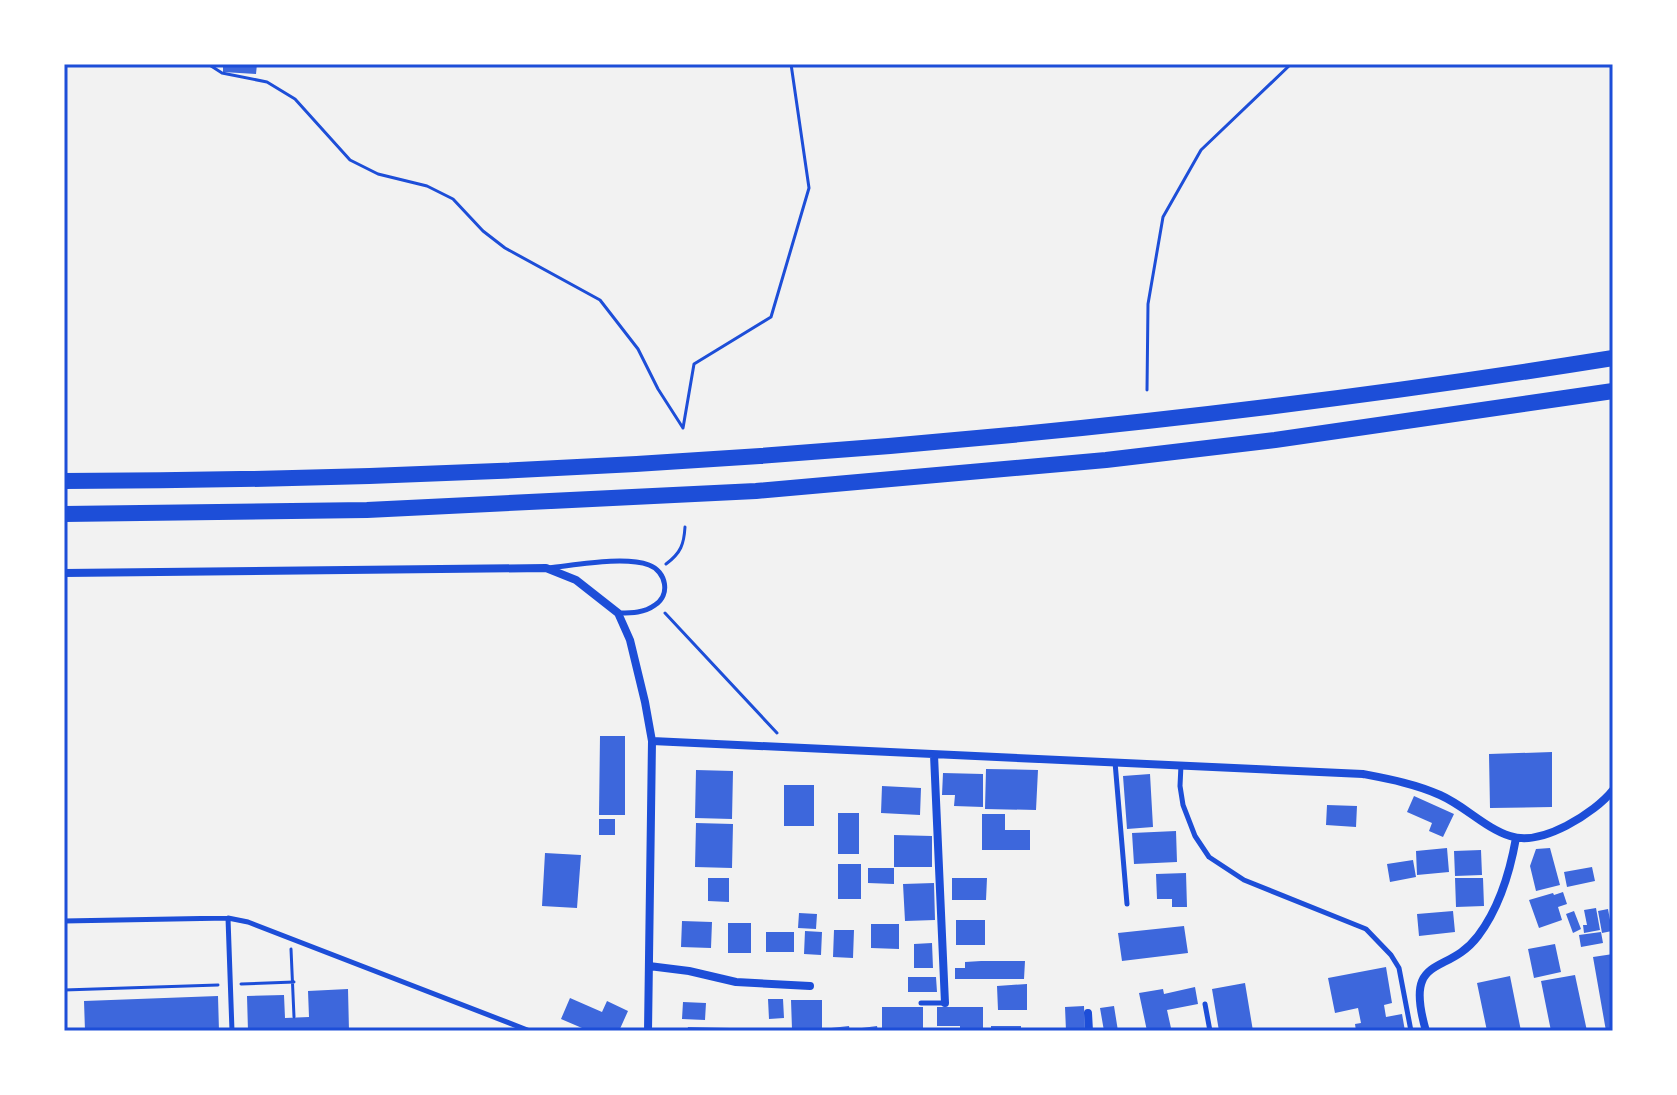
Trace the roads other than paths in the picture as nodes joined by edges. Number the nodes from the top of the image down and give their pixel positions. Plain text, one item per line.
1 (1613, 358) edge
2 (1613, 391) edge
3 (64, 481) edge
4 (64, 514) edge
5 (546, 568) junction
6 (64, 573) edge
7 (618, 613) junction
8 (652, 741) junction
9 (934, 755) junction
10 (1114, 761) junction
11 (1181, 764) junction
12 (1613, 790) edge
13 (1516, 838) junction
14 (1127, 904) dead end
15 (228, 918) junction
16 (64, 921) edge
17 (649, 966) junction
18 (810, 986) dead end
19 (921, 1003) dead end
20 (945, 1003) joint
21 (1205, 1004) dead end
22 (1088, 1013) dead end
23 (232, 1031) edge
24 (530, 1031) edge
25 (648, 1031) edge
26 (1089, 1031) edge
27 (1210, 1031) edge
28 (1411, 1031) edge
29 (1426, 1031) edge

1 - 3 highway
2 - 4 highway
5 - 6 street
5 - 7 street
5 - 7 lane
7 - 8 street
8 - 9 street
8 - 17 street
9 - 10 street
9 - 20 street
10 - 11 street
10 - 14 lane
11 - 13 street
11 - 28 lane
12 - 13 street
13 - 29 street
15 - 16 lane
15 - 23 lane
15 - 24 lane
17 - 18 street
17 - 25 street
19 - 20 lane
21 - 27 lane
22 - 26 street

